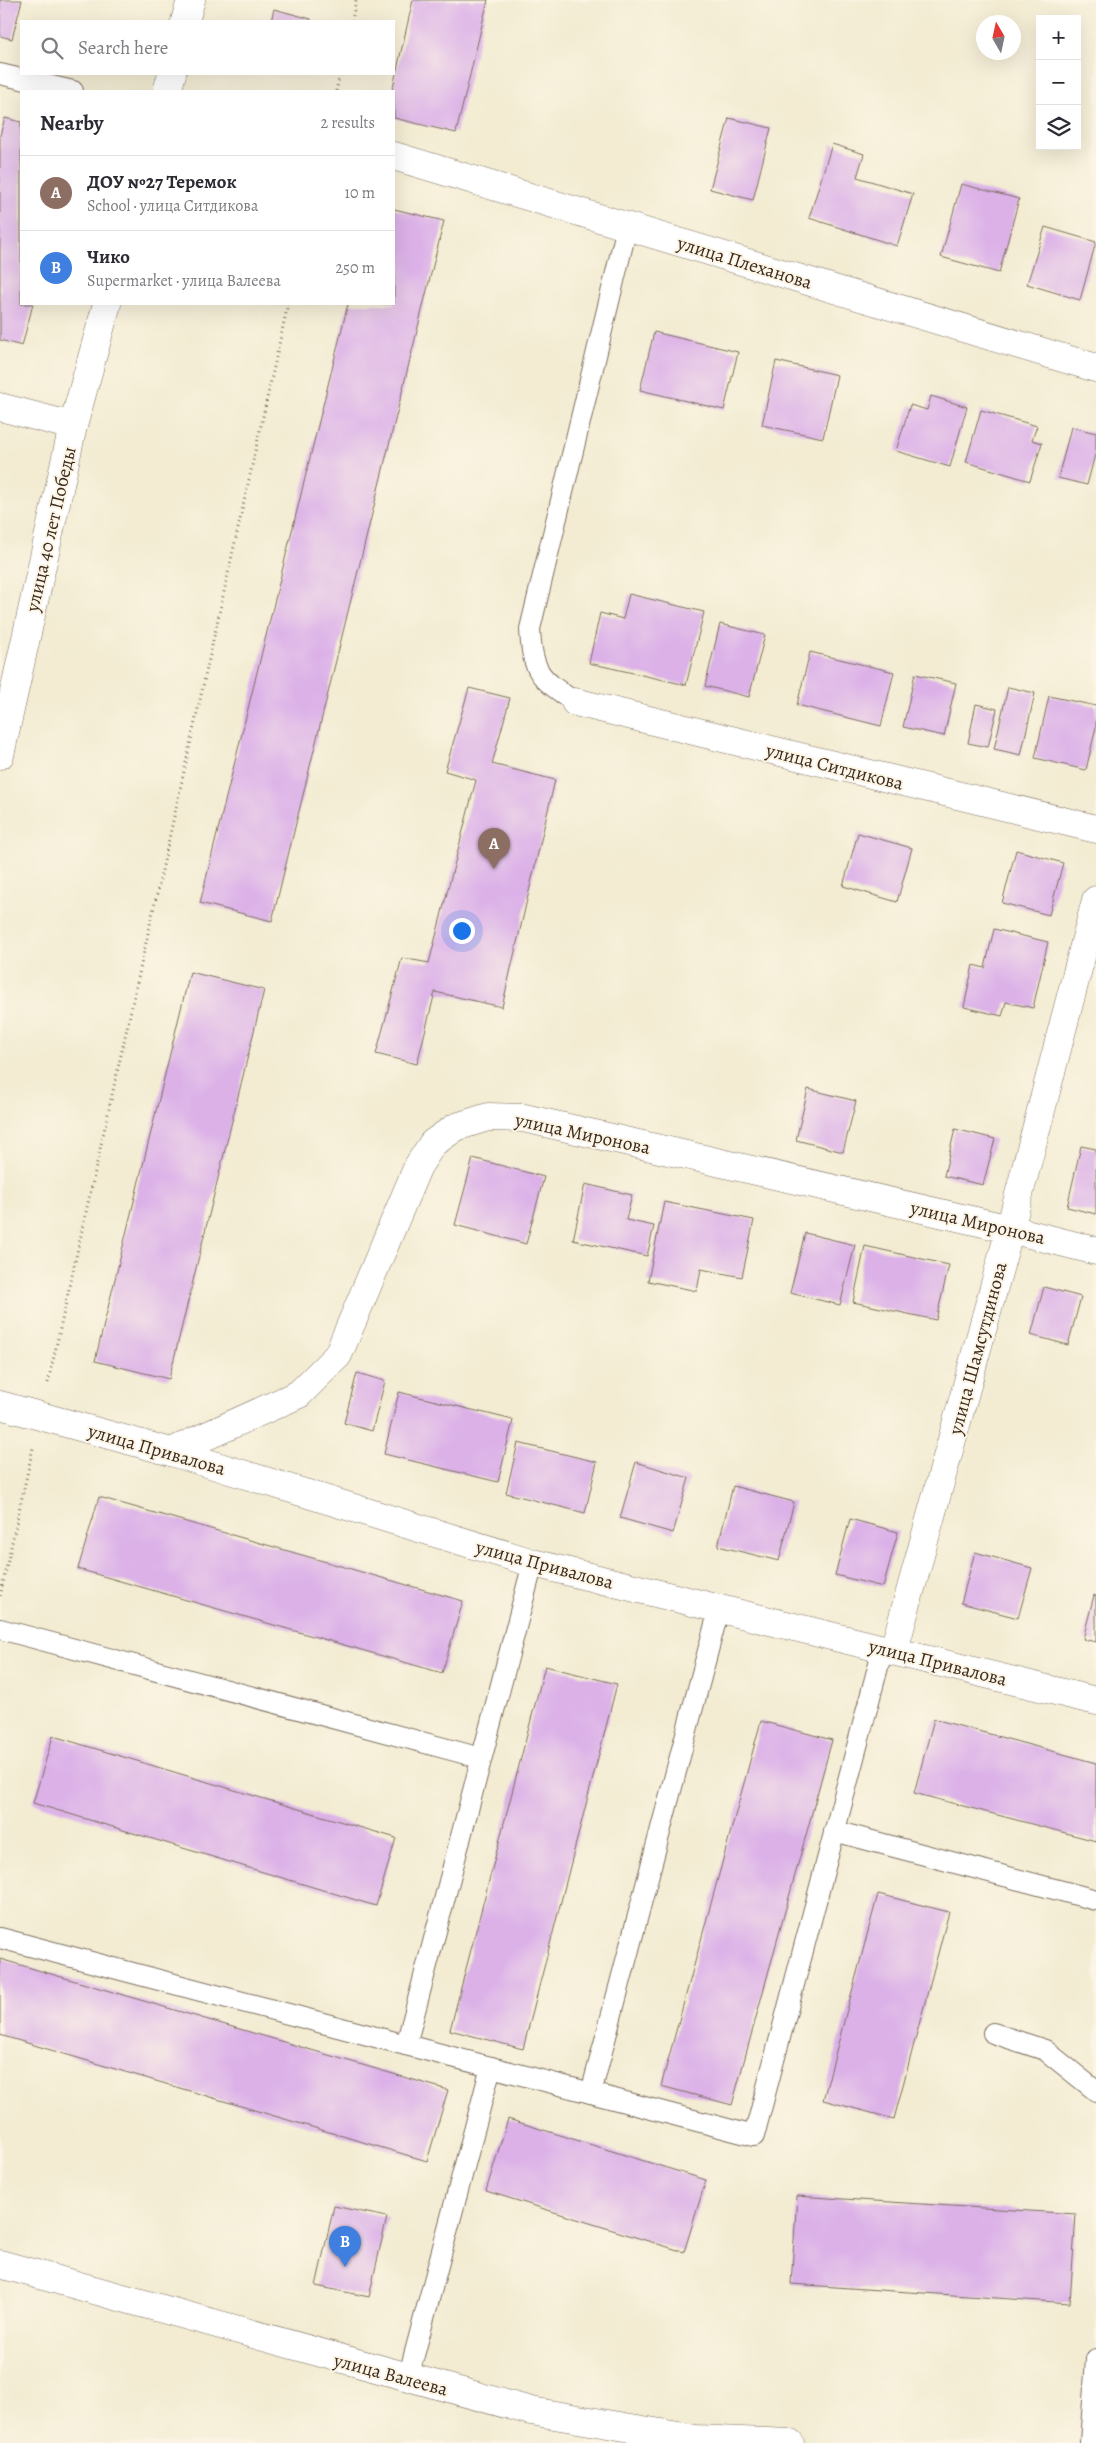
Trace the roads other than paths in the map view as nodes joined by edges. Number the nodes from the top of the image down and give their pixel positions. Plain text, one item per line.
1 (191, 0) edge
2 (185, 20) edge
3 (0, 74) edge
4 (69, 90) edge
5 (395, 156) edge
6 (627, 227) junction
7 (107, 305) edge
8 (1096, 368) edge
9 (0, 407) edge
10 (73, 426) junction
11 (575, 702) joint
12 (0, 755) edge
13 (1096, 829) edge
14 (1096, 900) edge
15 (1010, 1228) junction
16 (1096, 1251) edge
17 (0, 1405) edge
18 (171, 1452) junction
19 (533, 1563) junction
20 (719, 1608) junction
21 (0, 1629) edge
22 (888, 1649) junction
23 (1096, 1701) edge
24 (481, 1758) junction
25 (834, 1831) junction
26 (1096, 1900) edge
27 (0, 1938) edge
28 (993, 2033) dead end
29 (406, 2045) junction
30 (491, 2067) junction
31 (1096, 2091) edge
32 (591, 2093) junction
33 (0, 2264) edge
34 (1096, 2359) edge
35 (408, 2378) junction
36 (790, 2443) edge
37 (1090, 2443) edge

1 - 2 street
3 - 4 lane
5 - 6 street, улица Плеханова
6 - 8 street, улица Плеханова
6 - 11 lane
7 - 10 street, улица 40 лет Победы
9 - 10 street
10 - 12 street, улица 40 лет Победы
11 - 13 street, улица Ситдикова
14 - 15 street, улица Шамсутдинова
15 - 16 street, улица Миронова
15 - 18 street, улица Миронова
15 - 22 street, улица Шамсутдинова
17 - 18 street, улица Привалова
18 - 19 street, улица Привалова
19 - 20 street, улица Привалова
19 - 24 lane
20 - 22 street, улица Привалова
20 - 32 lane
21 - 24 lane
22 - 23 street, улица Привалова
22 - 25 lane
24 - 29 lane
25 - 26 lane
25 - 32 lane
27 - 29 lane
28 - 31 lane
29 - 30 lane
30 - 32 lane
30 - 35 lane
33 - 35 street, улица Валеева
34 - 37 lane
35 - 36 street, улица Валеева

